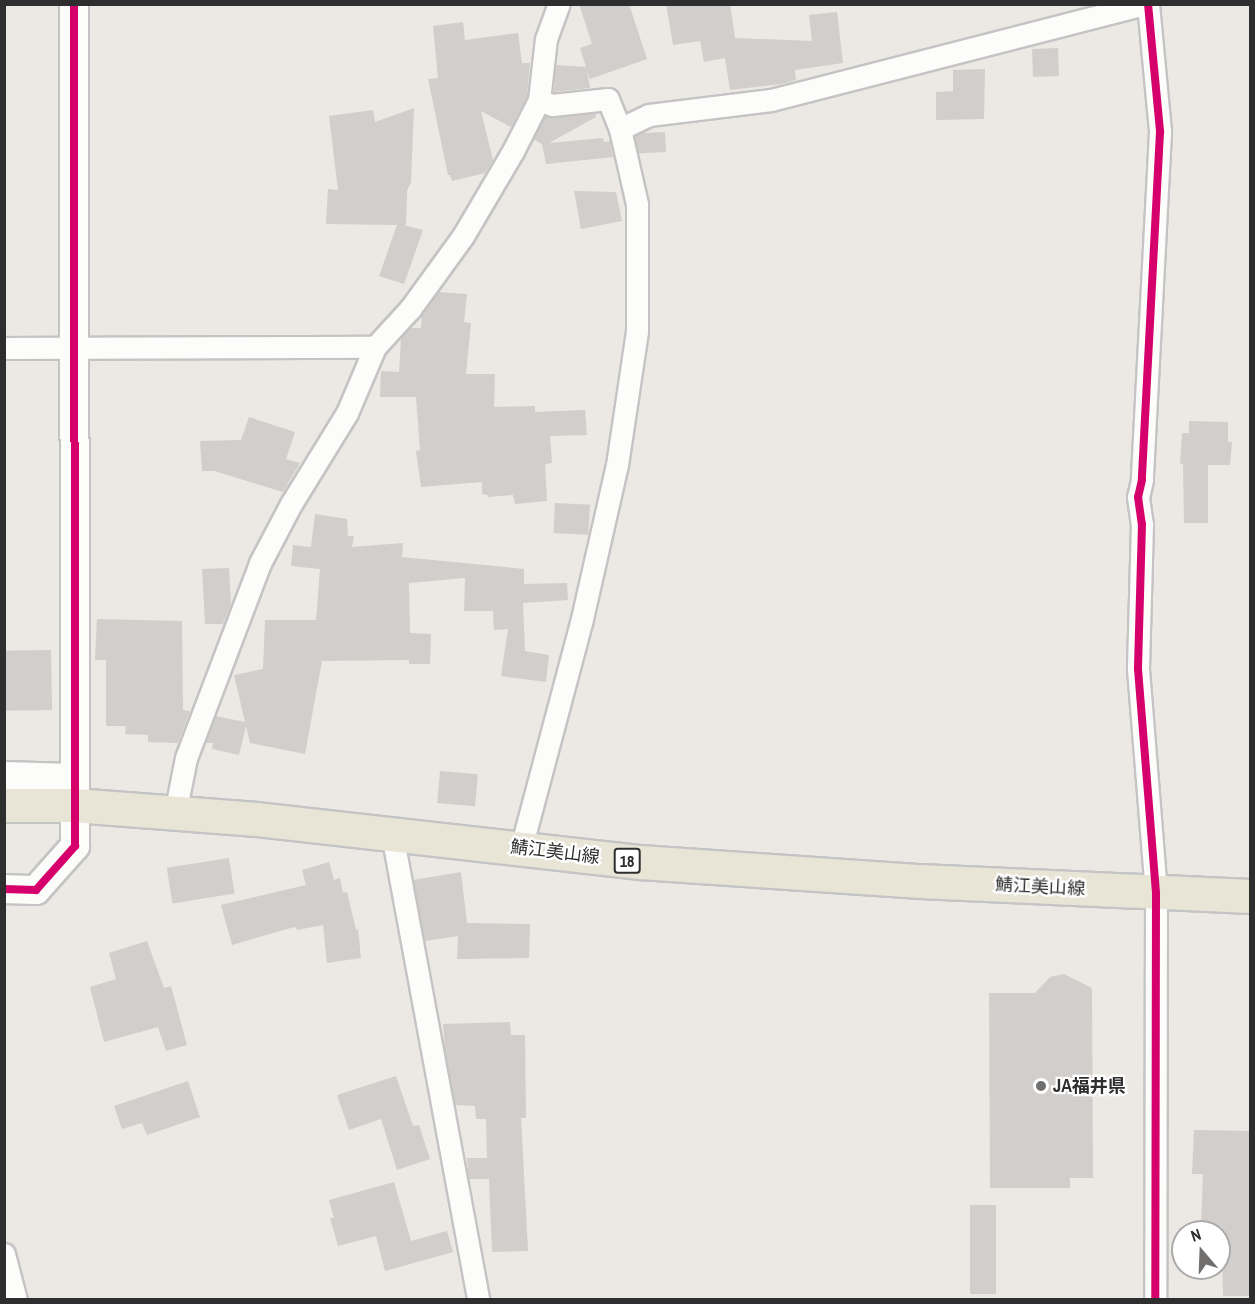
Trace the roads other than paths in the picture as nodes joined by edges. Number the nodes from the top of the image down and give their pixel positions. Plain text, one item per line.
1 (74, 4) edge
2 (559, 4) edge
3 (1147, 4) edge
4 (539, 100) junction
5 (620, 129) junction
6 (375, 347) junction
7 (4, 348) edge
8 (75, 349) junction
9 (4, 776) edge
10 (73, 792) junction
11 (4, 805) edge
12 (175, 813) junction
13 (392, 834) junction
14 (521, 848) junction
15 (4, 889) edge
16 (1156, 894) junction
17 (1251, 896) edge
18 (4, 1254) edge
19 (16, 1299) edge
20 (478, 1299) edge
21 (1155, 1299) edge

1 - 8 street
2 - 4 street
3 - 5 street
3 - 16 street
4 - 5 street
4 - 6 street
5 - 14 street
6 - 8 street
6 - 12 street
7 - 8 street
8 - 10 street
9 - 10 street
10 - 11 main road, 鯖江美山線 / 18
10 - 12 main road, 鯖江美山線 / 18
10 - 15 street
12 - 13 main road, 鯖江美山線 / 18
13 - 14 main road, 鯖江美山線 / 18
13 - 20 street
14 - 16 main road, 鯖江美山線 / 18
16 - 17 main road, 鯖江美山線 / 18
16 - 21 street
18 - 19 street

